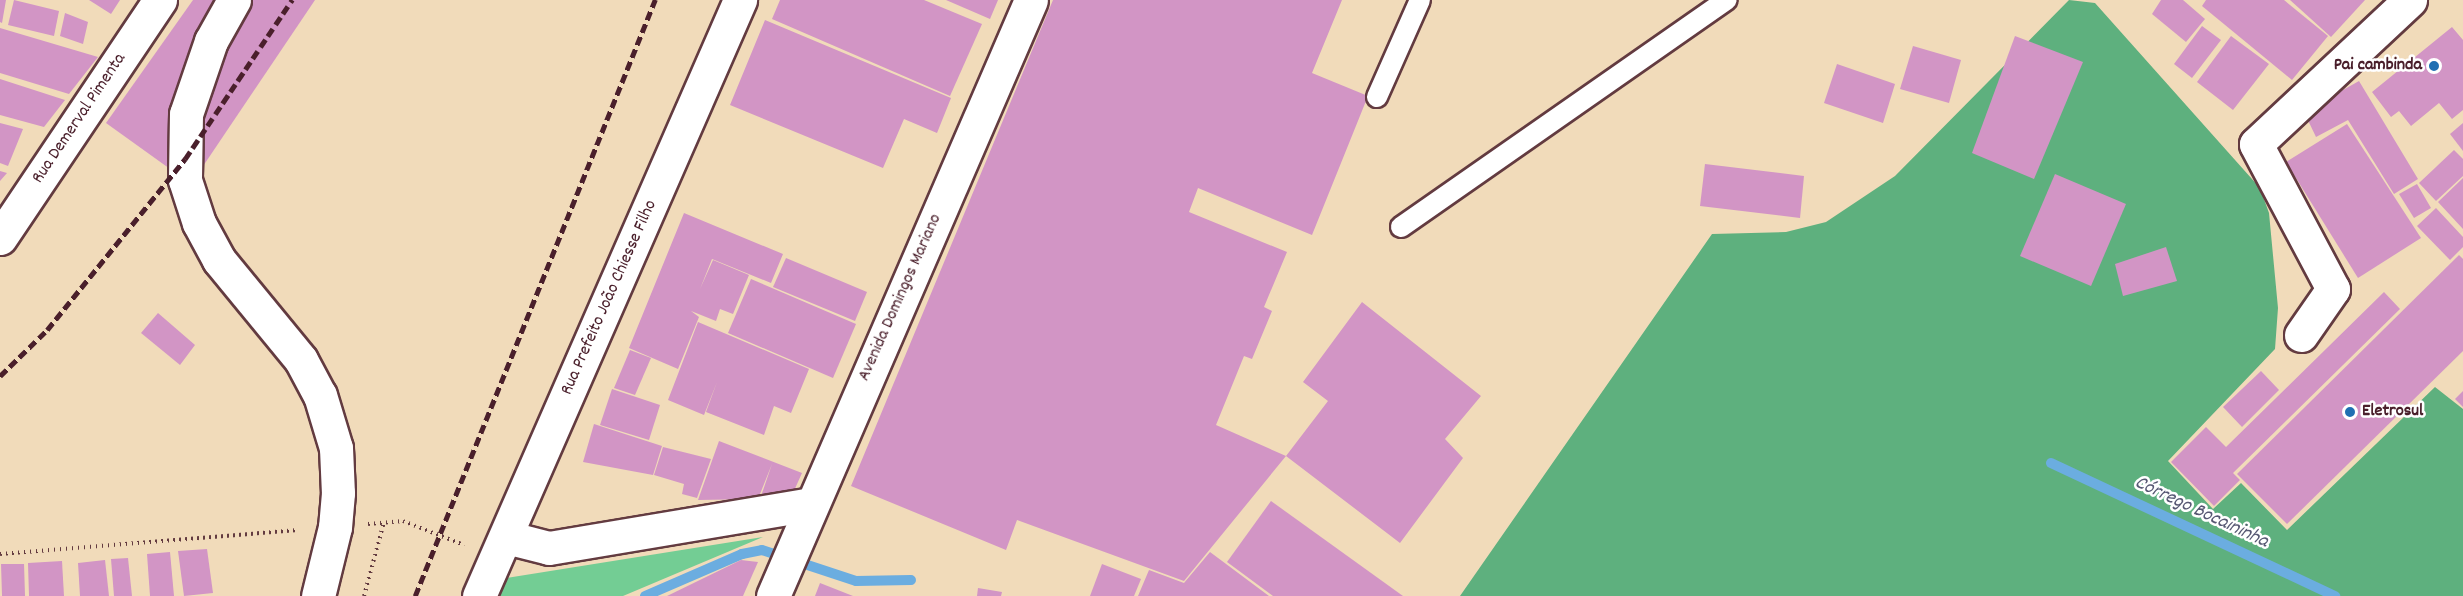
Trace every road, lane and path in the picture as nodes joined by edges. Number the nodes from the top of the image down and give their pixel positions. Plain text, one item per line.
1 (160, 0) edge
2 (234, 0) edge
3 (740, 0) edge
4 (1031, 0) edge
5 (1420, 0) edge
6 (1727, 0) edge
7 (2410, 0) edge
8 (1377, 97) dead end
9 (1401, 227) dead end
10 (0, 238) edge
11 (2301, 335) dead end
12 (806, 516) junction
13 (384, 522) junction
14 (335, 527) junction
15 (501, 547) junction
16 (0, 554) edge
17 (774, 595) edge
18 (318, 596) edge
19 (364, 596) edge
20 (479, 596) edge

1 - 10 main road, Rua Demerval Pimenta
2 - 14 main road
3 - 15 main road, Rua Prefeito João Chiesse Filho
4 - 12 main road, Avenida Domingos Mariano
5 - 8 lane
6 - 9 lane
7 - 11 main road
12 - 15 main road
12 - 17 main road, Avenida Domingos Mariano
13 - 14 path
13 - 15 path
13 - 19 path
14 - 16 path
14 - 18 main road
15 - 20 main road, Rua Prefeito João Chiesse Filho

